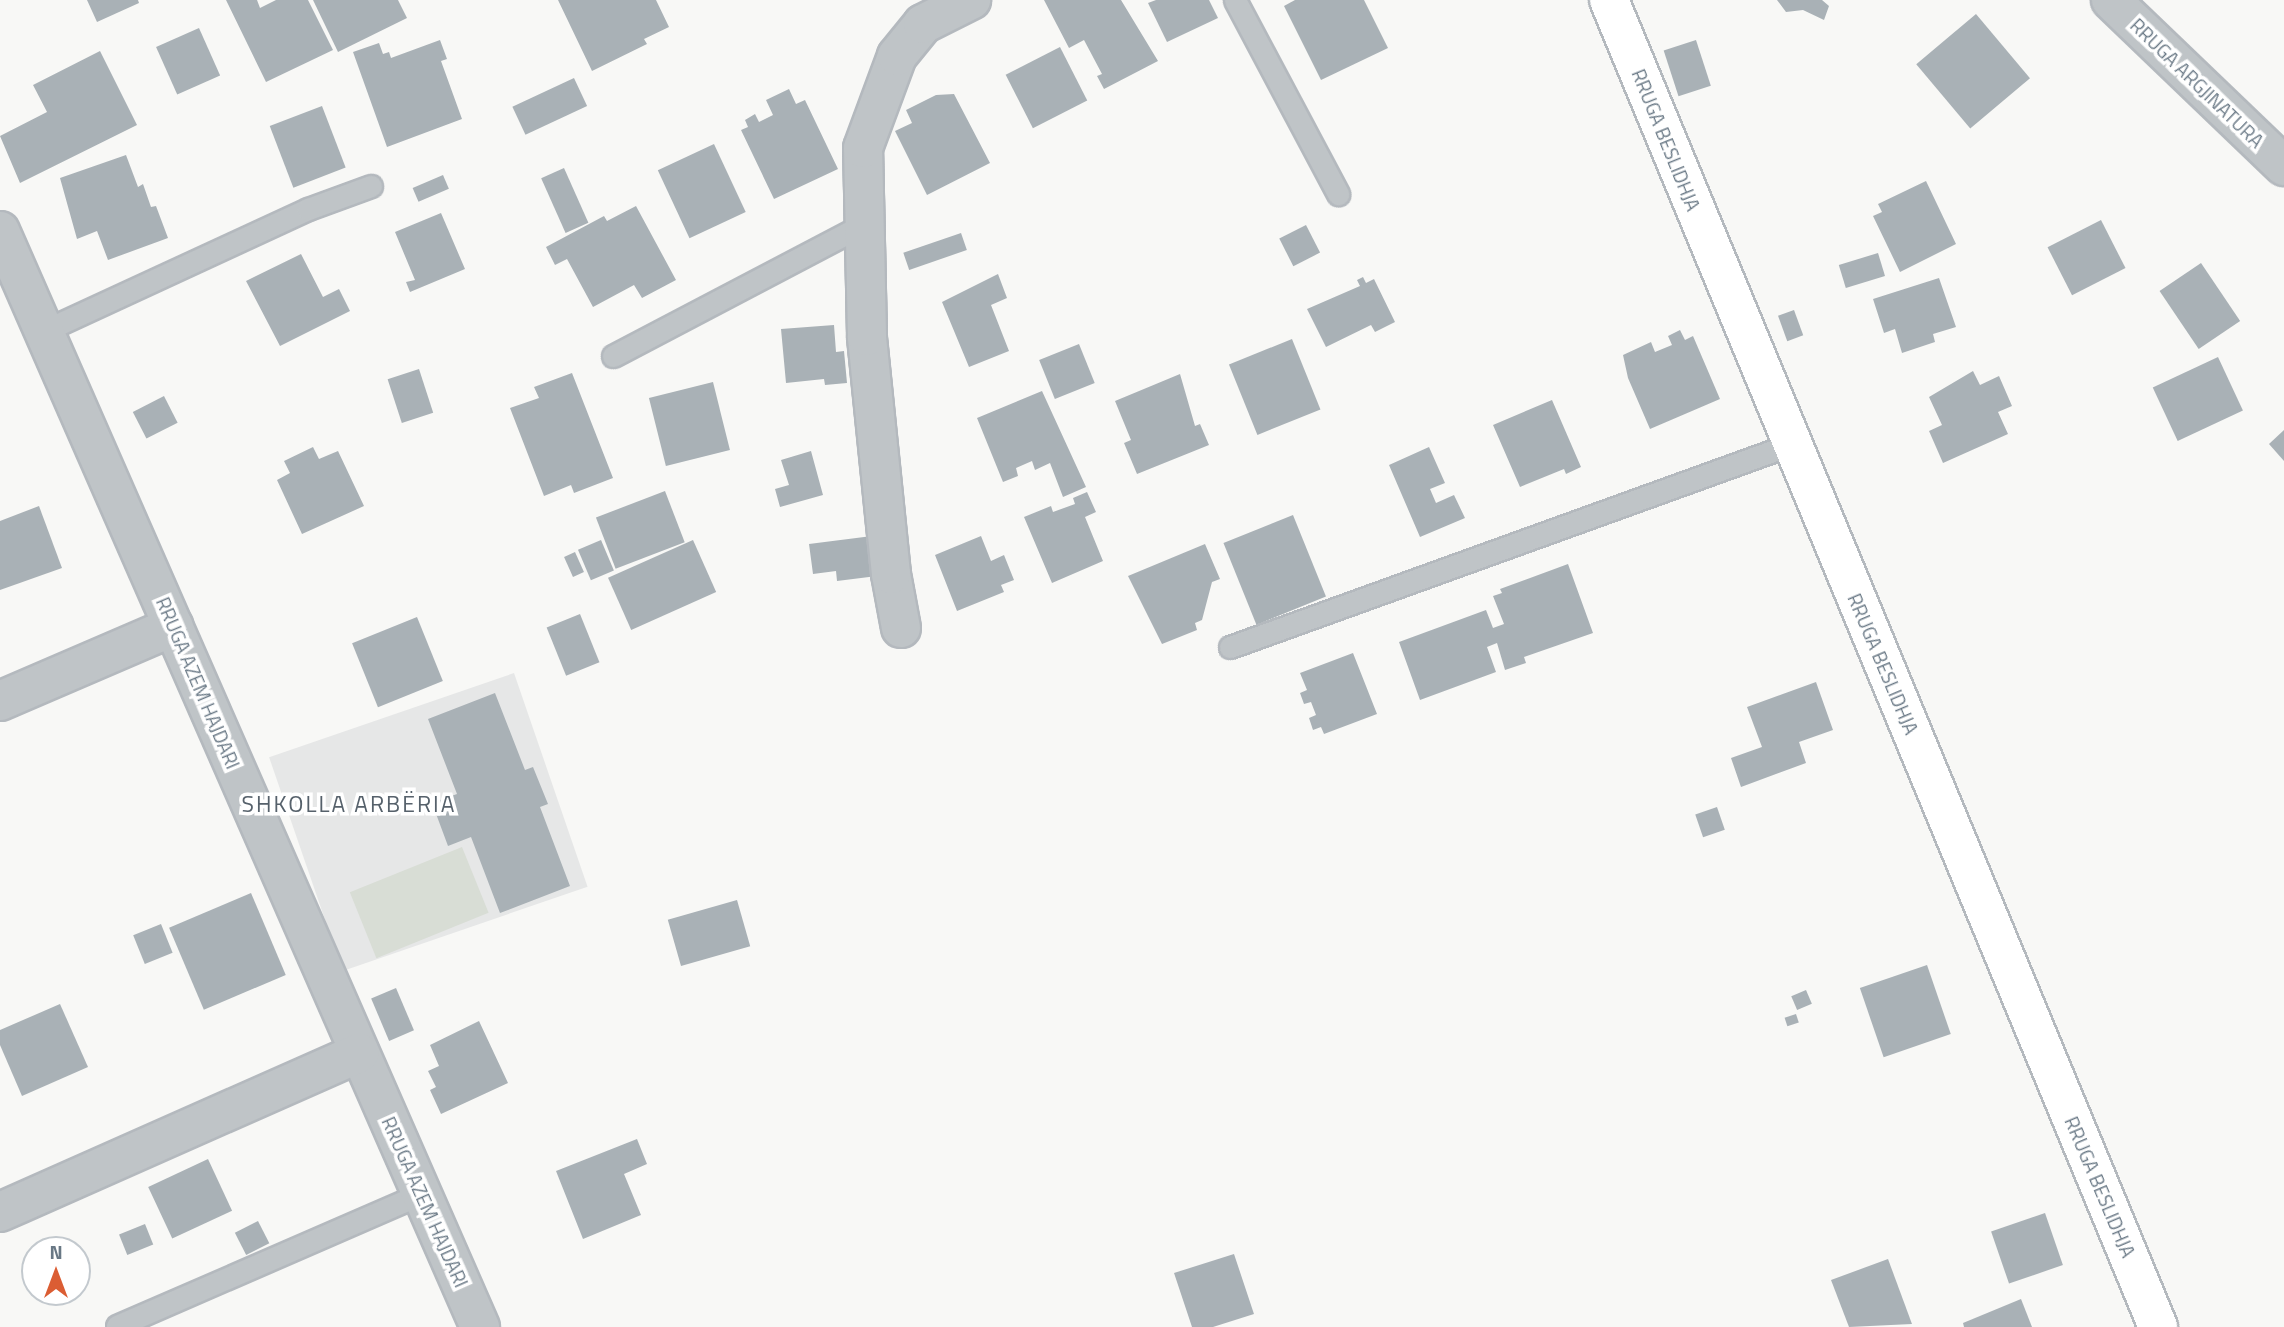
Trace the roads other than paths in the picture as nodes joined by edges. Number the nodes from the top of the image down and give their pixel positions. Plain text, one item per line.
1 (971, 0) edge
2 (1235, 0) edge
3 (1609, 0) edge
4 (2111, 0) edge
5 (2284, 166) edge
6 (371, 186) dead end
7 (1338, 194) dead end
8 (862, 225) junction
9 (0, 231) edge
10 (44, 331) junction
11 (613, 356) dead end
12 (1791, 444) junction
13 (174, 626) junction
14 (901, 628) dead end
15 (1230, 647) dead end
16 (0, 701) edge
17 (359, 1053) junction
18 (423, 1193) junction
19 (0, 1212) edge
20 (117, 1326) edge
21 (480, 1327) edge
22 (2158, 1327) edge

1 - 8 street
2 - 7 lane
3 - 12 main road, RRUGA BESLIDHJA
4 - 5 street, RRUGA ARGJINATURA
6 - 10 lane
8 - 11 lane
8 - 14 street
9 - 10 street, RRUGA AZEM HAJDARI
10 - 13 street, RRUGA AZEM HAJDARI
12 - 15 lane
12 - 22 main road, RRUGA BESLIDHJA
13 - 16 street
13 - 17 street, RRUGA AZEM HAJDARI
17 - 18 street, RRUGA AZEM HAJDARI
17 - 19 street
18 - 20 lane
18 - 21 street, RRUGA AZEM HAJDARI

